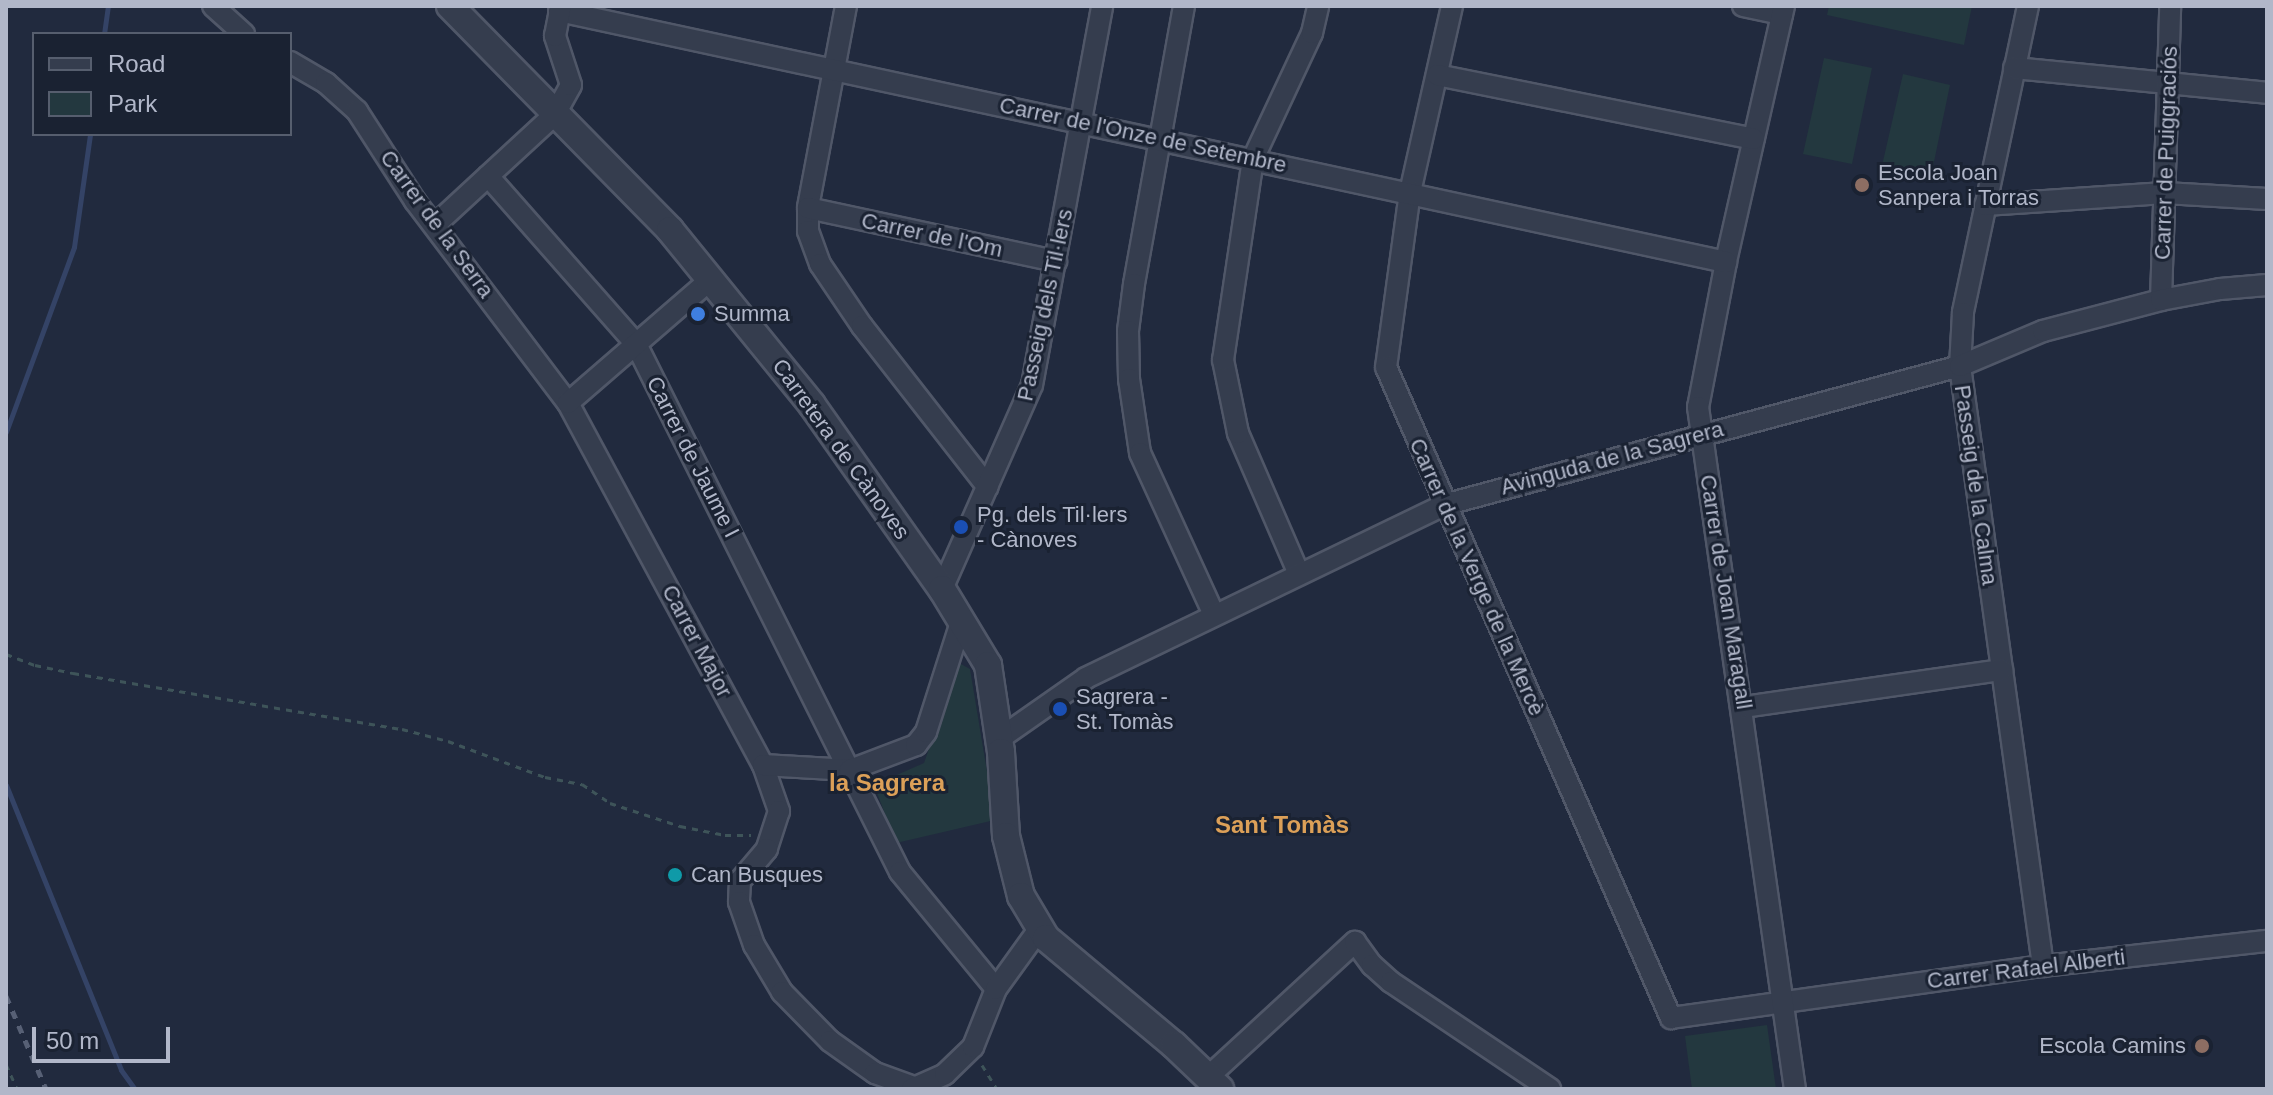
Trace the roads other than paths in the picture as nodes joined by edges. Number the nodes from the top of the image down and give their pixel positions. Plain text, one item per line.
1 (213, 6) edge
2 (450, 6) edge
3 (846, 6) edge
4 (1102, 6) edge
5 (1184, 6) edge
6 (1318, 6) edge
7 (1452, 6) edge
8 (1743, 6) edge
9 (2028, 6) edge
10 (2170, 6) edge
11 (560, 9) edge
12 (1783, 10) edge
13 (242, 32) edge
14 (292, 63) edge
15 (2014, 68) junction
16 (834, 69) junction
17 (1437, 75) junction
18 (2168, 81) junction
19 (2267, 93) edge
20 (555, 114) junction
21 (1083, 122) junction
22 (1163, 139) junction
23 (1754, 139) junction
24 (1253, 159) junction
25 (488, 176) junction
26 (1410, 192) junction
27 (2165, 193) junction
28 (2267, 199) edge
29 (1985, 205) junction
30 (808, 208) junction
31 (436, 224) junction
32 (1056, 261) junction
33 (1726, 262) junction
34 (711, 279) junction
35 (2267, 285) edge
36 (2161, 300) junction
37 (636, 344) junction
38 (1960, 366) junction
39 (568, 403) junction
40 (1701, 434) junction
41 (988, 487) junction
42 (1444, 505) junction
43 (1299, 574) junction
44 (942, 589) junction
45 (1214, 615) junction
46 (962, 619) junction
47 (2002, 670) junction
48 (1744, 707) junction
49 (999, 739) junction
50 (763, 765) junction
51 (850, 770) junction
52 (1040, 928) junction
53 (2267, 941) edge
54 (2043, 966) junction
55 (996, 989) junction
56 (1785, 1001) junction
57 (1214, 1083) edge
58 (913, 1088) edge
59 (1550, 1089) edge
60 (1795, 1089) edge

1 - 13 street
2 - 20 street, Carretera de Cànoves
3 - 16 street
4 - 21 street, Passeig dels Til·lers
5 - 22 street
6 - 24 street
7 - 17 street, Carrer de la Verge de la Mercè
8 - 12 street
9 - 15 street, Passeig de la Calma
10 - 18 street, Carrer de Puiggraciós
11 - 16 street, Carrer de l'Onze de Setembre
11 - 20 street
12 - 23 street, Carrer de Joan Maragall
14 - 31 street, Carrer de la Serra
15 - 18 street
15 - 29 street, Passeig de la Calma
16 - 21 street, Carrer de l'Onze de Setembre
16 - 30 street
17 - 23 street
17 - 26 street, Carrer de la Verge de la Mercè
18 - 19 street
18 - 27 street, Carrer de Puiggraciós
20 - 25 street
20 - 34 street, Carretera de Cànoves
21 - 22 street, Carrer de l'Onze de Setembre
21 - 32 street, Passeig dels Til·lers
22 - 24 street, Carrer de l'Onze de Setembre
22 - 45 street
23 - 33 street, Carrer de Joan Maragall
24 - 26 street, Carrer de l'Onze de Setembre
24 - 43 street
25 - 31 street
25 - 37 street, Carrer de Jaume I
26 - 33 street, Carrer de l'Onze de Setembre
26 - 42 street, Carrer de la Verge de la Mercè
27 - 28 street
27 - 29 street
27 - 36 street, Carrer de Puiggraciós
29 - 38 street, Passeig de la Calma
30 - 32 street, Carrer de l'Om
30 - 41 street
31 - 39 street, Carrer de la Serra
32 - 41 street, Passeig dels Til·lers
33 - 40 street, Carrer de Joan Maragall
34 - 37 street
34 - 44 street, Carretera de Cànoves
35 - 36 street, Avinguda de la Sagrera
36 - 38 street, Avinguda de la Sagrera
37 - 39 street
37 - 51 street, Carrer de Jaume I
38 - 40 street, Avinguda de la Sagrera
38 - 47 street, Passeig de la Calma
39 - 50 street, Carrer Major
40 - 42 street, Avinguda de la Sagrera
40 - 48 street, Carrer de Joan Maragall
41 - 44 street, Passeig dels Til·lers
42 - 43 street, Avinguda de la Sagrera
42 - 56 street, Carrer de la Verge de la Mercè
43 - 45 street, Avinguda de la Sagrera
44 - 46 street, Carretera de Cànoves
45 - 49 street, Avinguda de la Sagrera
46 - 49 street, Carretera de Cànoves
46 - 51 street
47 - 48 street
47 - 54 street, Passeig de la Calma
48 - 56 street, Carrer de Joan Maragall
49 - 52 street, Carretera de Cànoves
50 - 51 street
50 - 58 street, Carrer Major
51 - 55 street, Carrer de Jaume I
52 - 55 street
52 - 57 street, Carretera de Cànoves
53 - 54 street, Carrer Rafael Alberti
54 - 56 street, Carrer Rafael Alberti
55 - 58 street
56 - 60 street, Carrer de Joan Maragall
57 - 59 street

